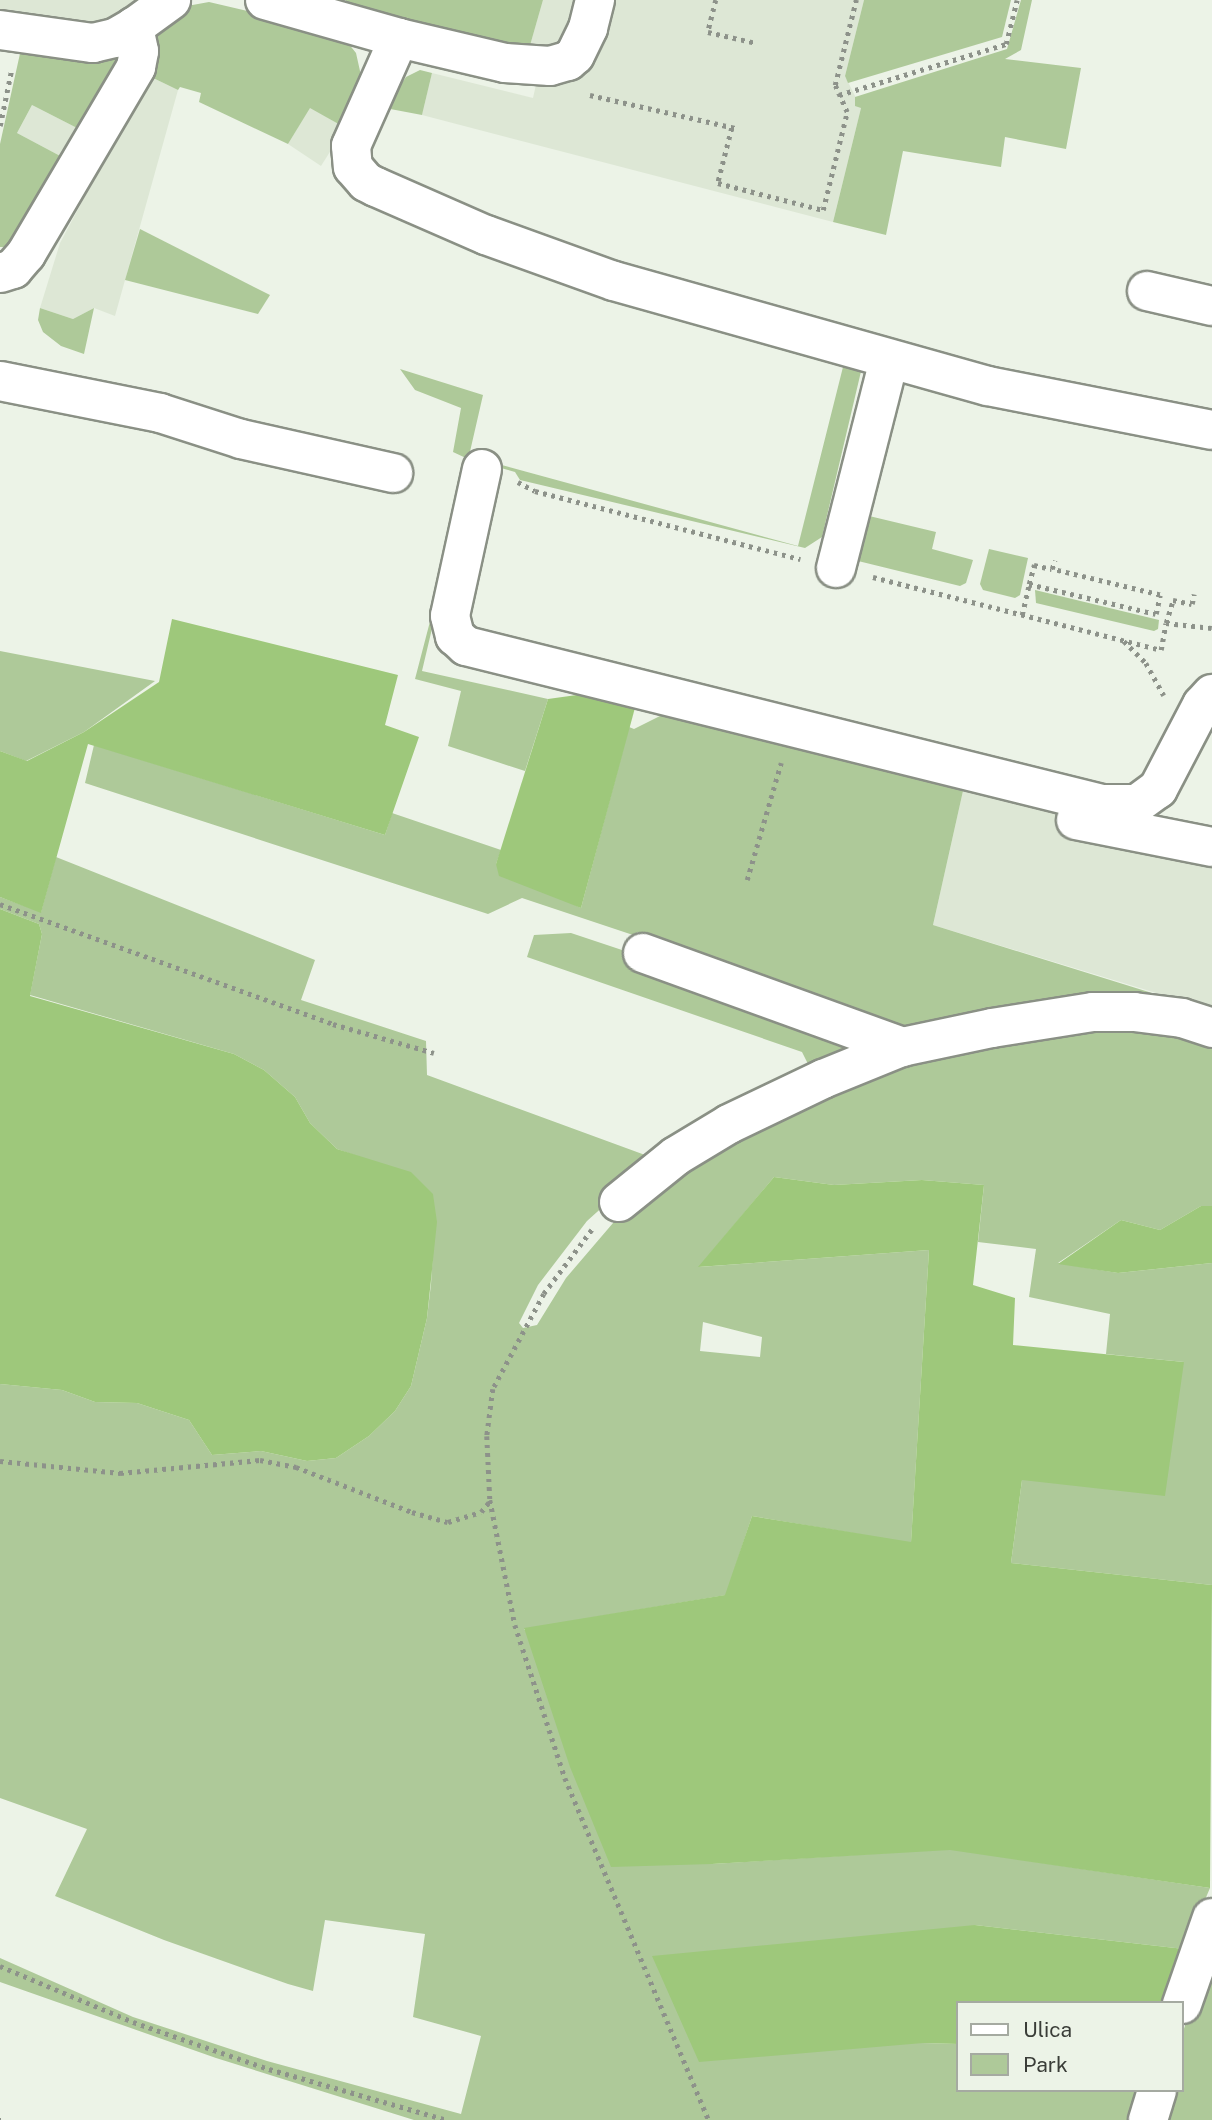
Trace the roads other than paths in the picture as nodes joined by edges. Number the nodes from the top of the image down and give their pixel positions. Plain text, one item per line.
1 (171, 0) edge
2 (265, 0) edge
3 (595, 0) edge
4 (134, 27) junction
5 (0, 30) edge
6 (399, 38) junction
7 (0, 273) edge
8 (1147, 291) dead end
9 (1212, 306) edge
10 (888, 360) junction
11 (0, 382) edge
12 (1212, 430) edge
13 (482, 469) dead end
14 (393, 473) dead end
15 (836, 568) dead end
16 (1212, 694) edge
17 (985, 800) dead end
18 (1212, 847) edge
19 (643, 953) dead end
20 (1212, 1028) edge
21 (902, 1047) junction
22 (620, 1202) road end
23 (1212, 1918) edge
24 (1183, 2001) edge
25 (1156, 2092) edge
26 (1148, 2120) edge

1 - 4 street
2 - 6 street
3 - 6 street
4 - 5 street
4 - 7 street
6 - 10 street
8 - 9 street
10 - 12 street
10 - 15 street
11 - 14 street
13 - 16 street
17 - 18 street
19 - 21 street
20 - 21 street
21 - 22 street
23 - 24 street
25 - 26 street

